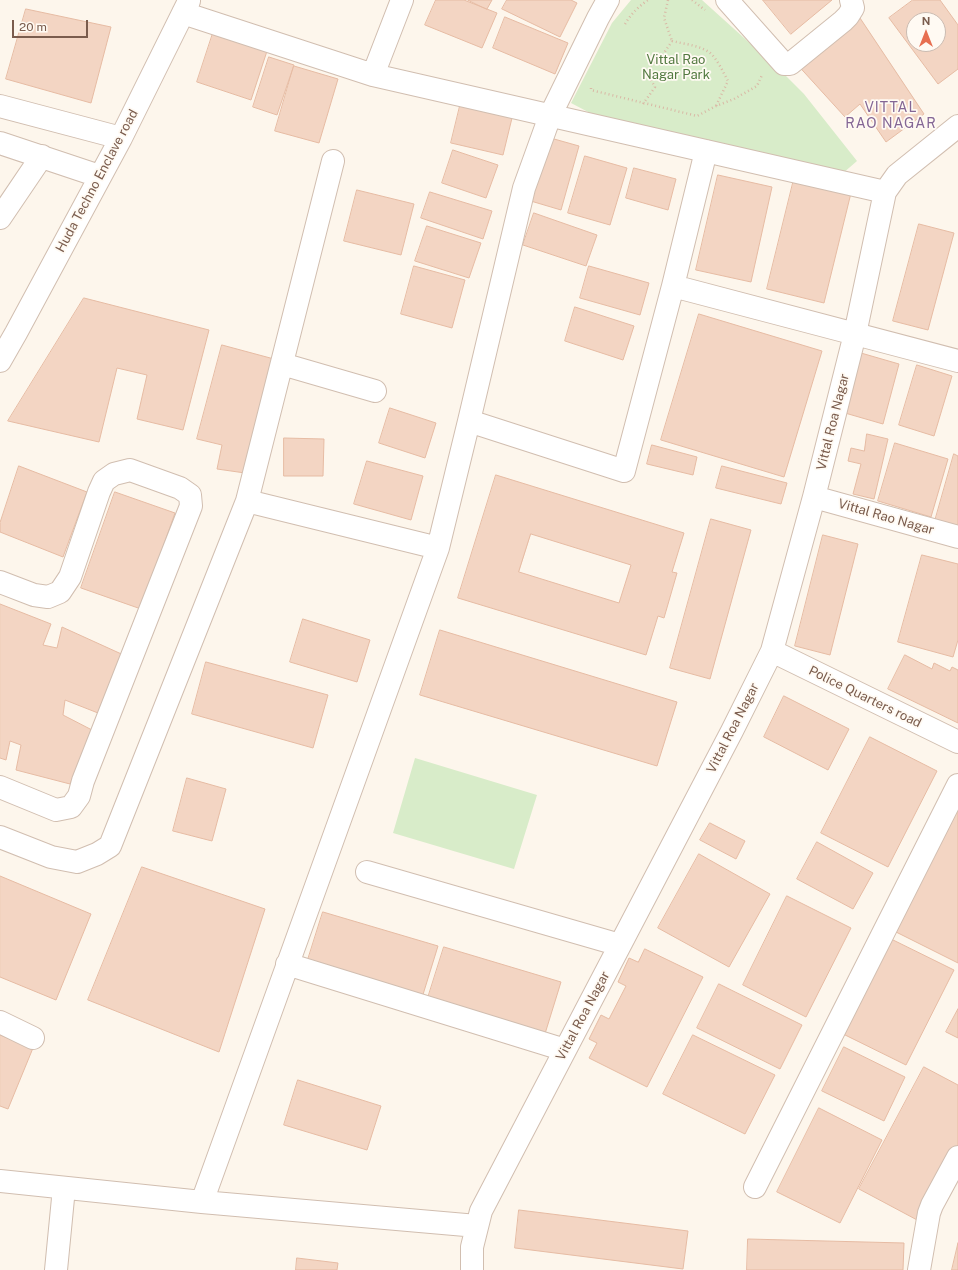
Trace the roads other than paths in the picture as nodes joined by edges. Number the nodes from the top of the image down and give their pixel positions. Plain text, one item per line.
1 (402, 0) edge
2 (608, 0) edge
3 (727, 0) edge
4 (851, 0) edge
5 (186, 6) edge
6 (373, 75) junction
7 (0, 106) edge
8 (550, 116) junction
9 (958, 126) edge
10 (121, 138) junction
11 (0, 143) edge
12 (706, 151) junction
13 (42, 156) junction
14 (333, 161) dead end
15 (100, 176) junction
16 (885, 192) junction
17 (0, 218) edge
18 (673, 286) junction
19 (8, 330) edge
20 (855, 334) junction
21 (958, 360) edge
22 (0, 361) edge
23 (282, 364) junction
24 (375, 391) dead end
25 (469, 421) junction
26 (814, 497) junction
27 (247, 501) junction
28 (958, 537) edge
29 (438, 548) junction
30 (0, 582) edge
31 (772, 651) junction
32 (958, 742) edge
33 (958, 785) edge
34 (0, 787) edge
35 (0, 837) edge
36 (367, 872) dead end
37 (620, 945) junction
38 (287, 964) junction
39 (0, 1022) edge
40 (33, 1038) dead end
41 (565, 1050) junction
42 (958, 1157) edge
43 (0, 1181) edge
44 (755, 1187) dead end
45 (64, 1188) junction
46 (202, 1202) junction
47 (477, 1226) junction
48 (56, 1270) edge
49 (472, 1270) edge
50 (919, 1270) edge

1 - 6 street
2 - 8 street
3 - 4 street
5 - 6 street
5 - 10 street, Huda Techno Enclave road
6 - 8 street
7 - 10 street
8 - 12 street
8 - 25 street
9 - 16 street
10 - 15 street, Huda Techno Enclave road
11 - 13 street
12 - 16 street
12 - 18 street
13 - 15 street
13 - 17 street
14 - 23 street
15 - 19 street, Huda Techno Enclave road
16 - 20 street, Vittal Roa Nagar
18 - 20 street
18 - 25 street
19 - 22 street, Huda Techno Enclave road
20 - 21 street
20 - 26 street, Vittal Roa Nagar
23 - 24 street
23 - 27 street
25 - 29 street
26 - 28 street, Vittal Rao Nagar
26 - 31 street, Vittal Roa Nagar
27 - 29 street
27 - 35 street
29 - 38 street
30 - 34 street
31 - 32 street, Police Quarters road
31 - 37 street, Vittal Roa Nagar
33 - 44 street
36 - 37 street
37 - 41 street, Vittal Roa Nagar
38 - 41 street
38 - 46 street
39 - 40 street
41 - 47 street, Vittal Roa Nagar
42 - 50 street
43 - 45 street
45 - 46 street
45 - 48 street
46 - 47 street
47 - 49 street, Vittal Roa Nagar

